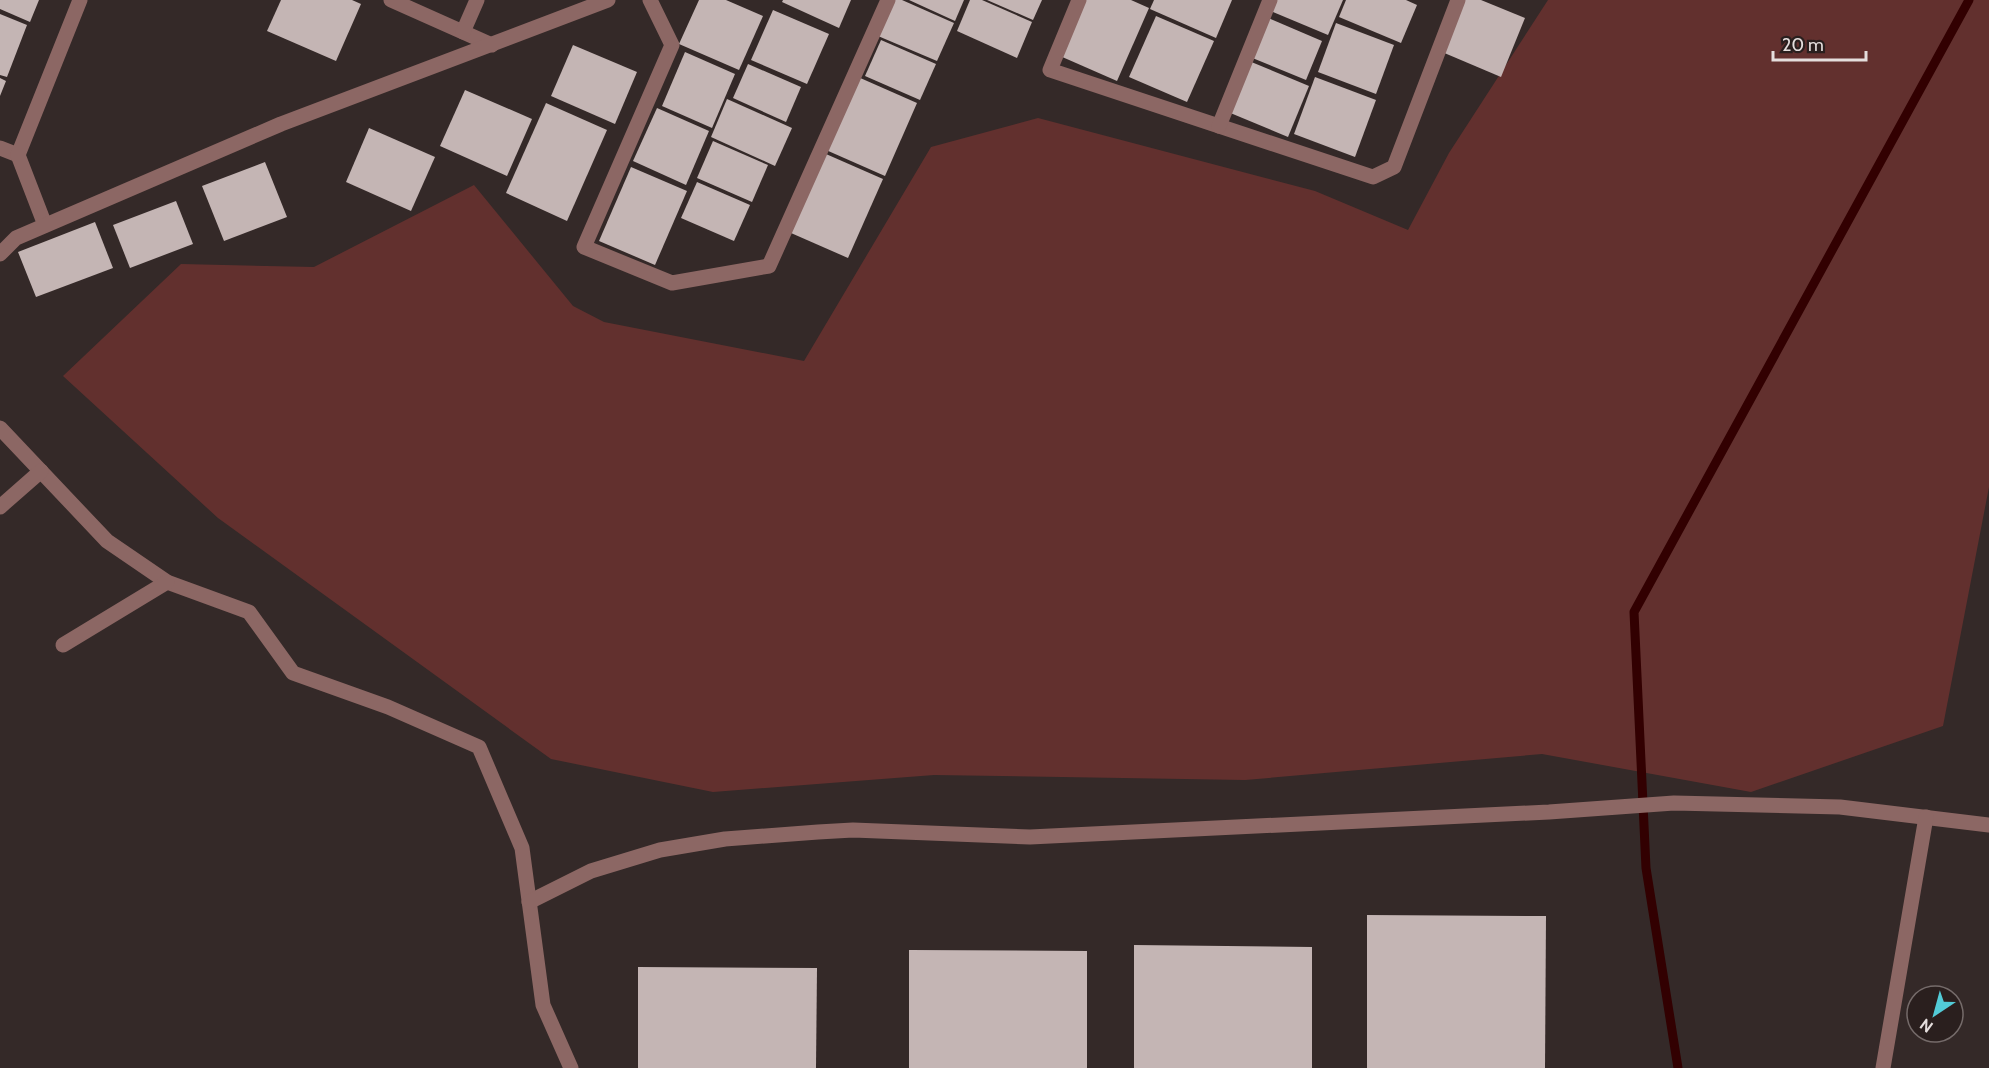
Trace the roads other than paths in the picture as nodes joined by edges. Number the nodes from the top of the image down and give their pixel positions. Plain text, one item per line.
1 (80, 0) edge
2 (391, 0) edge
3 (477, 0) edge
4 (608, 0) edge
5 (650, 0) edge
6 (888, 0) edge
7 (1079, 0) edge
8 (1270, 0) edge
9 (1458, 0) edge
10 (463, 32) junction
11 (492, 45) junction
12 (1218, 126) junction
13 (0, 148) edge
14 (18, 155) junction
15 (45, 225) junction
16 (0, 254) edge
17 (0, 428) edge
18 (41, 471) junction
19 (0, 507) edge
20 (167, 582) junction
21 (63, 645) dead end
22 (1926, 817) junction
23 (1989, 825) edge
24 (529, 902) junction
25 (571, 1068) edge
26 (1883, 1068) edge

1 - 14 street
2 - 10 street
3 - 10 street
4 - 11 street
5 - 6 street
7 - 12 street
8 - 12 street
9 - 12 street
10 - 11 street
11 - 15 street
13 - 14 street
14 - 15 street
15 - 16 street
17 - 18 street
18 - 19 street
18 - 20 street
20 - 21 street
20 - 24 street
22 - 23 street
22 - 24 street
22 - 26 street
24 - 25 street

